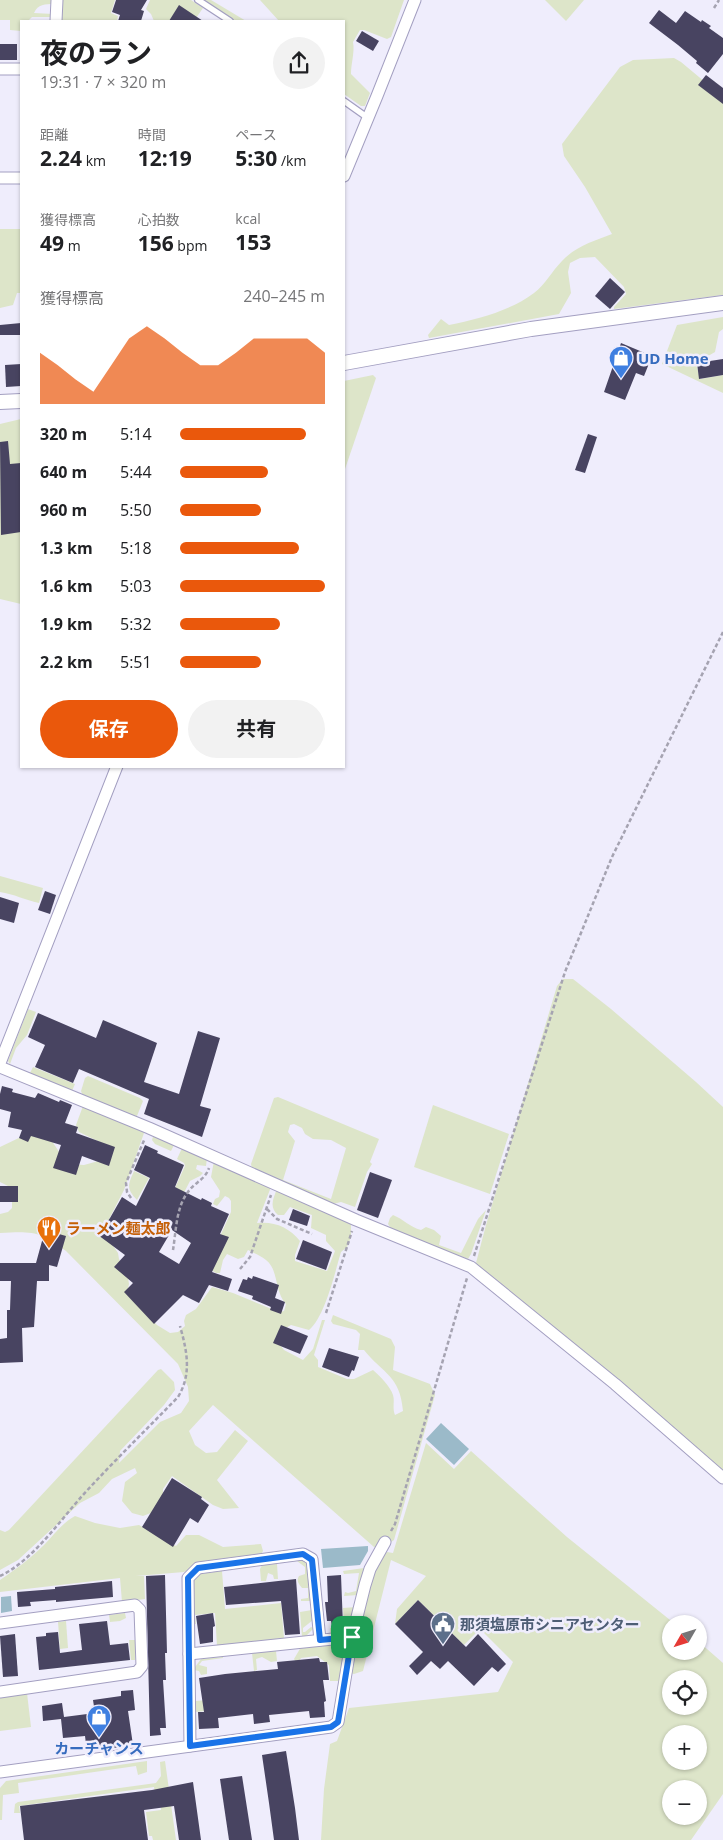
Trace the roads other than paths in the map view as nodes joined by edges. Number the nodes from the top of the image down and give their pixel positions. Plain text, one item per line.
1 (57, 0) edge
2 (198, 0) edge
3 (415, 0) edge
4 (56, 20) edge
5 (228, 20) edge
6 (0, 69) edge
7 (20, 69) edge
8 (345, 102) edge
9 (368, 118) junction
10 (345, 174) edge
11 (0, 178) edge
12 (20, 178) edge
13 (723, 303) edge
14 (345, 363) edge
15 (20, 401) edge
16 (0, 402) edge
17 (116, 768) edge
18 (0, 1063) edge
19 (0, 1067) edge
20 (723, 1478) edge
21 (386, 1542) road end
22 (0, 1623) edge
23 (352, 1637) junction
24 (320, 1640) junction
25 (189, 1654) junction
26 (0, 1692) edge
27 (190, 1746) junction
28 (0, 1772) edge

1 - 4 street
2 - 5 lane
3 - 9 street
6 - 7 street
8 - 9 lane
9 - 10 street
11 - 12 street
13 - 14 street
15 - 16 street
17 - 18 street
19 - 20 street
21 - 23 street
22 - 26 street
23 - 24 street
23 - 27 street
24 - 25 street
24 - 25 street
25 - 27 street
27 - 28 street

